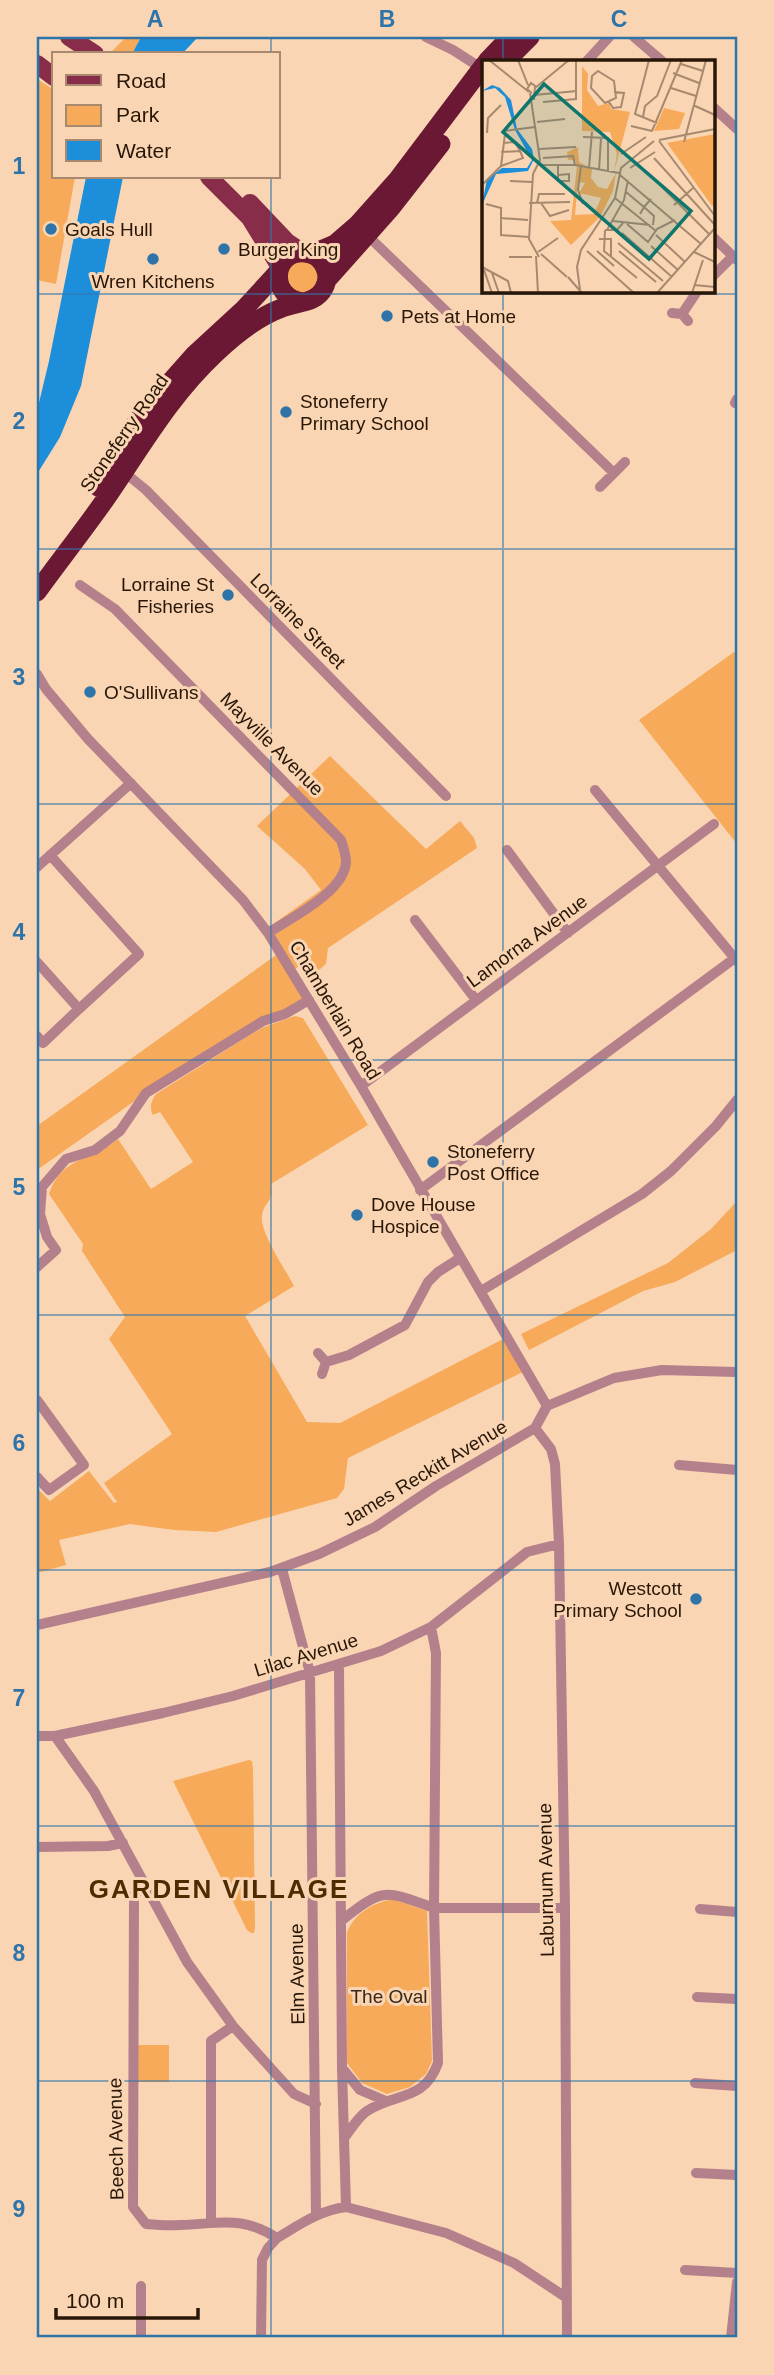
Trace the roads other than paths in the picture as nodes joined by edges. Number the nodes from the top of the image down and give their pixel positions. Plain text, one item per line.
1 (69, 37) edge
2 (426, 37) edge
3 (510, 37) edge
4 (530, 37) edge
5 (609, 37) edge
6 (634, 37) edge
7 (92, 52) edge
8 (492, 60) edge
9 (507, 60) edge
10 (588, 60) edge
11 (661, 60) edge
12 (37, 64) edge
13 (482, 69) edge
14 (482, 73) edge
15 (482, 73) edge
16 (52, 75) edge
17 (714, 108) edge
18 (737, 129) edge
19 (210, 178) edge
20 (228, 178) edge
21 (368, 236) junction
22 (714, 238) edge
23 (307, 253) junction
24 (735, 258) edge
25 (279, 270) junction
26 (714, 275) edge
27 (327, 280) junction
28 (697, 292) edge
29 (303, 302) junction
30 (681, 316) dead end
31 (625, 463) dead end
32 (124, 472) junction
33 (614, 473) junction
34 (600, 487) dead end
35 (37, 568) edge
36 (80, 585) dead end
37 (37, 592) edge
38 (37, 674) edge
39 (46, 690) junction
40 (37, 698) edge
41 (131, 783) junction
42 (594, 790) dead end
43 (446, 796) dead end
44 (714, 824) dead end
45 (507, 850) dead end
46 (50, 855) junction
47 (659, 864) junction
48 (37, 867) edge
49 (415, 920) dead end
50 (268, 933) junction
51 (568, 933) junction
52 (736, 959) edge
53 (37, 962) edge
54 (309, 1000) junction
55 (476, 1000) junction
56 (82, 1006) junction
57 (37, 1036) edge
58 (361, 1086) junction
59 (737, 1100) edge
60 (421, 1190) junction
61 (460, 1258) junction
62 (37, 1267) edge
63 (481, 1291) junction
64 (322, 1363) dead end
65 (737, 1372) edge
66 (37, 1400) edge
67 (547, 1406) junction
68 (534, 1428) junction
69 (686, 1462) dead end
70 (737, 1470) edge
71 (37, 1477) edge
72 (559, 1544) junction
73 (282, 1569) junction
74 (37, 1625) edge
75 (430, 1627) junction
76 (339, 1665) junction
77 (310, 1672) junction
78 (55, 1736) junction
79 (37, 1737) edge
80 (123, 1843) junction
81 (37, 1847) edge
82 (145, 1884) junction
83 (434, 1908) junction
84 (565, 1908) junction
85 (699, 1909) dead end
86 (737, 1912) edge
87 (341, 1922) junction
88 (697, 1997) dead end
89 (737, 1999) edge
90 (233, 2026) junction
91 (342, 2068) junction
92 (695, 2084) dead end
93 (737, 2086) edge
94 (386, 2101) junction
95 (316, 2104) junction
96 (345, 2137) junction
97 (696, 2173) dead end
98 (737, 2175) edge
99 (346, 2207) junction
100 (316, 2215) junction
101 (211, 2221) junction
102 (277, 2238) junction
103 (685, 2270) dead end
104 (737, 2273) edge
105 (737, 2282) edge
106 (141, 2286) dead end
107 (567, 2298) junction
108 (141, 2338) edge
109 (261, 2338) edge
110 (567, 2338) edge
111 (731, 2338) edge

1 - 7 main road
2 - 13 street
3 - 8 highway
4 - 9 highway
5 - 10 street
6 - 11 street
12 - 16 main road
14 - 21 highway
15 - 23 highway
17 - 18 street
19 - 25 main road
20 - 23 main road
21 - 27 highway
21 - 33 street
22 - 24 street
23 - 25 highway
23 - 27 highway
24 - 26 street
25 - 29 highway
25 - 35 highway, Stoneferry Road
27 - 29 highway
28 - 30 street
29 - 32 highway, Stoneferry Road
31 - 33 street
32 - 37 highway, Stoneferry Road
32 - 43 street, Lorraine Street
33 - 34 street
36 - 50 street, Mayville Avenue
38 - 39 street, Chamberlain Road
39 - 40 street
39 - 41 street, Chamberlain Road
41 - 46 street
41 - 50 street, Chamberlain Road
42 - 47 street
44 - 47 street, Lamorna Avenue
45 - 51 street
46 - 48 street
46 - 56 street
47 - 51 street, Lamorna Avenue
47 - 52 street
49 - 55 street
50 - 54 street, Chamberlain Road
51 - 55 street, Lamorna Avenue
52 - 60 street
53 - 56 street
54 - 58 street, Chamberlain Road
54 - 62 street
55 - 58 street, Lamorna Avenue
56 - 57 street
58 - 60 street, Chamberlain Road
59 - 63 street
60 - 61 street, Chamberlain Road
61 - 63 street, Chamberlain Road
61 - 64 street
63 - 67 street, Chamberlain Road
65 - 67 street
66 - 71 street
67 - 68 street, James Reckitt Avenue
68 - 72 street, Laburnum Avenue
68 - 73 street, James Reckitt Avenue
69 - 70 street
72 - 75 street, Lilac Avenue
72 - 84 street, Laburnum Avenue
73 - 74 street, James Reckitt Avenue
73 - 77 street, Elm Avenue
75 - 76 street, Lilac Avenue
75 - 83 street
76 - 77 street, Lilac Avenue
76 - 87 street
77 - 78 street, Lilac Avenue
77 - 95 street, Elm Avenue
78 - 79 street, Lilac Avenue
78 - 80 street
80 - 81 street
80 - 82 street
82 - 90 street
82 - 101 street, Beech Avenue
83 - 84 street
83 - 87 street
83 - 94 street
84 - 107 street, Laburnum Avenue
85 - 86 street
87 - 91 street
88 - 89 street
90 - 95 street
90 - 101 street
91 - 94 street
91 - 96 street
92 - 93 street
94 - 96 street
95 - 100 street, Elm Avenue
96 - 99 street
97 - 98 street
99 - 100 street
99 - 107 street
100 - 102 street
101 - 102 street, Beech Avenue
102 - 109 street
103 - 104 street
105 - 111 street
106 - 108 street
107 - 110 street, Laburnum Avenue

